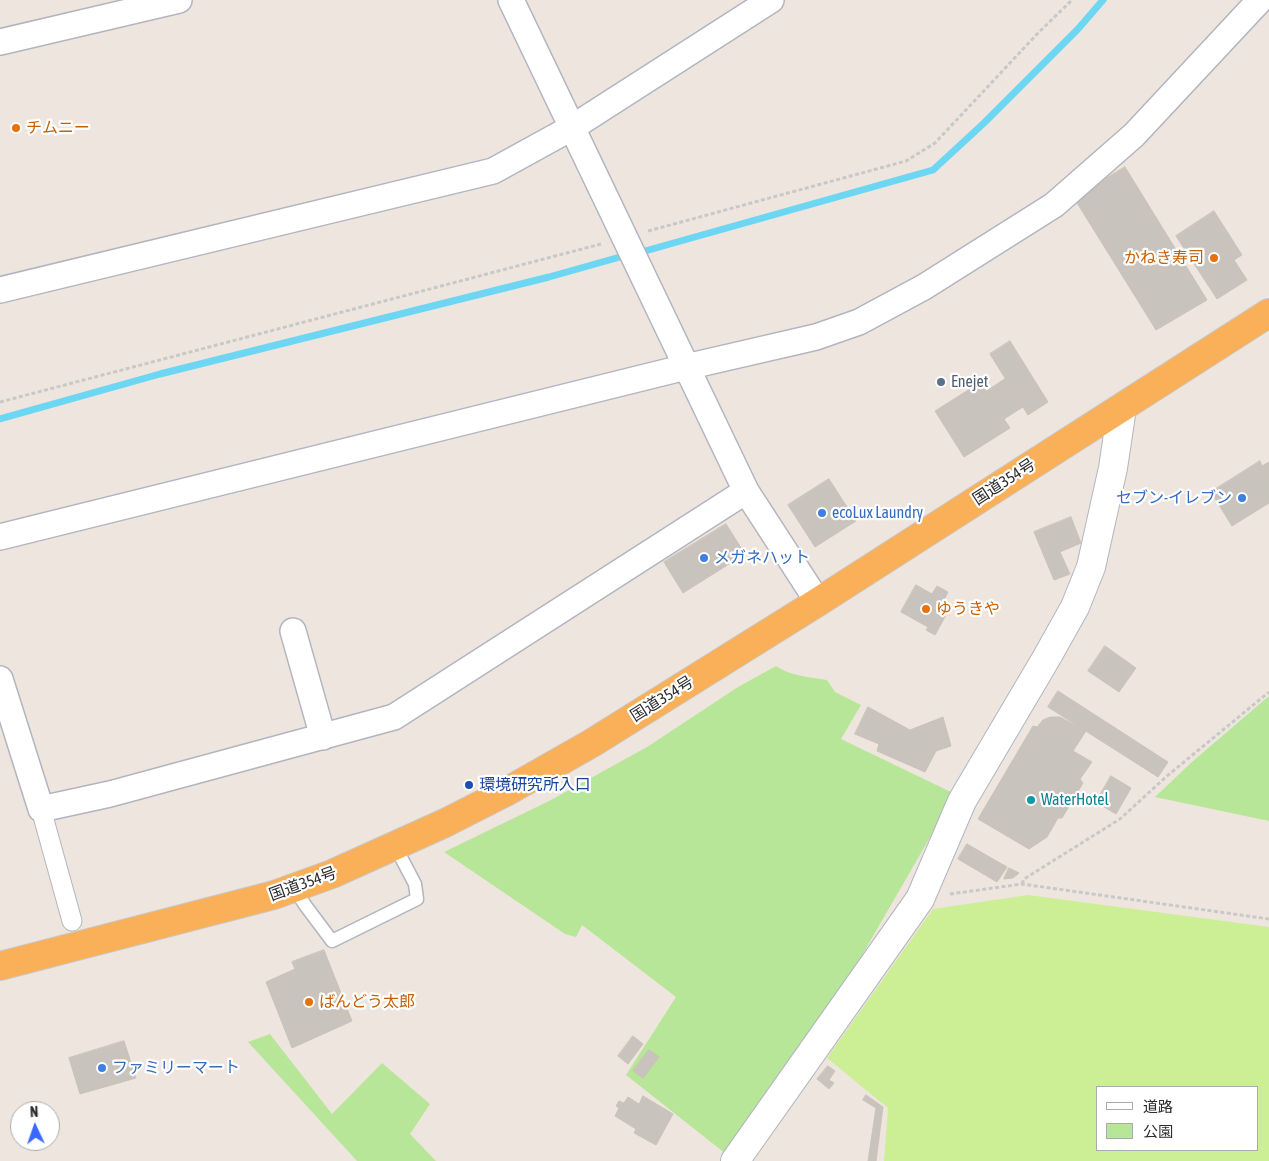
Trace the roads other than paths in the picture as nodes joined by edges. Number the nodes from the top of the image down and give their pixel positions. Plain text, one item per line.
1 (179, 0) edge
2 (511, 0) edge
3 (771, 0) edge
4 (1260, 0) edge
5 (0, 42) edge
6 (573, 127) junction
7 (0, 290) edge
8 (1269, 313) edge
9 (686, 367) junction
10 (1122, 408) junction
11 (746, 492) junction
12 (0, 537) edge
13 (818, 602) junction
14 (293, 631) dead end
15 (0, 679) edge
16 (323, 737) junction
17 (41, 809) junction
18 (394, 846) junction
19 (294, 888) junction
20 (72, 921) dead end
21 (0, 966) edge
22 (735, 1161) edge

1 - 5 street
2 - 6 street
3 - 6 street
4 - 9 street
6 - 7 street
6 - 9 street
8 - 10 highway, 国道354号
9 - 11 street
9 - 12 street
10 - 13 highway, 国道354号
10 - 22 street
11 - 13 street
11 - 16 street
13 - 18 highway, 国道354号
14 - 16 street
15 - 17 street
16 - 17 street
17 - 20 street
18 - 19 highway, 国道354号
18 - 19 lane
19 - 21 highway, 国道354号

